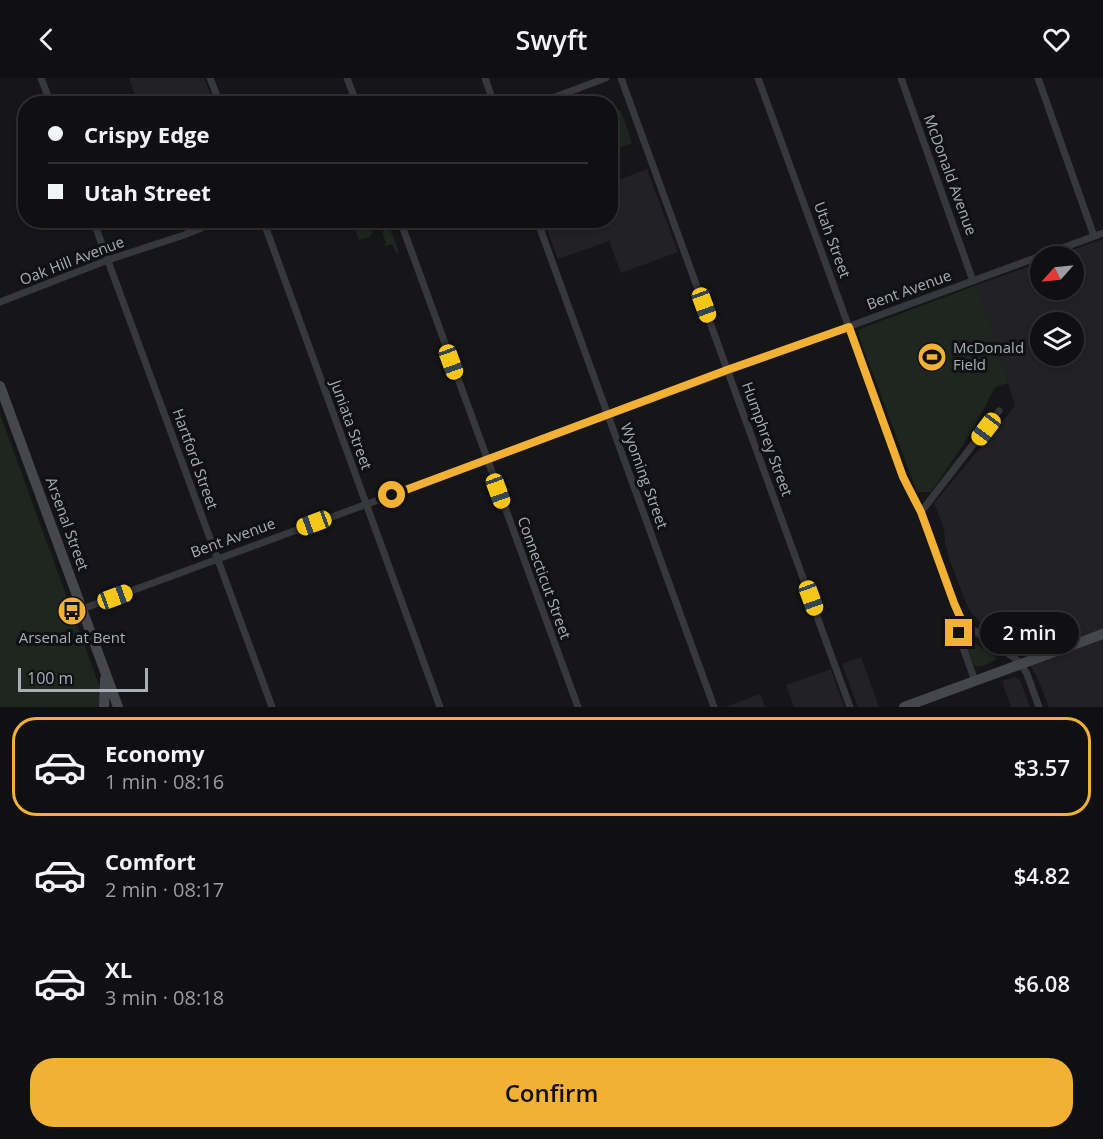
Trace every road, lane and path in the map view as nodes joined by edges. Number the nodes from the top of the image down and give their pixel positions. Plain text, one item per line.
1 (41, 78) edge
2 (210, 78) edge
3 (347, 78) edge
4 (485, 78) edge
5 (606, 78) edge
6 (621, 78) edge
7 (758, 78) edge
8 (901, 78) edge
9 (1038, 78) edge
10 (48, 96) edge
11 (217, 96) edge
12 (354, 96) edge
13 (491, 96) edge
14 (558, 96) edge
15 (96, 228) edge
16 (201, 228) edge
17 (266, 228) edge
18 (403, 228) edge
19 (540, 228) edge
20 (1103, 233) edge
21 (1094, 236) junction
22 (108, 260) junction
23 (974, 281) junction
24 (0, 302) edge
25 (849, 327) junction
26 (727, 370) junction
27 (0, 386) edge
28 (999, 411) dead end
29 (608, 415) junction
30 (486, 460) junction
31 (366, 504) junction
32 (921, 512) junction
33 (217, 558) junction
34 (82, 609) junction
35 (961, 619) junction
36 (1103, 634) edge
37 (1021, 664) junction
38 (103, 667) junction
39 (975, 681) junction
40 (908, 706) edge
41 (104, 707) edge
42 (118, 707) edge
43 (272, 707) edge
44 (440, 707) edge
45 (578, 707) edge
46 (714, 707) edge
47 (850, 707) edge
48 (1039, 707) edge

1 - 10 street
2 - 11 street
3 - 12 street
4 - 13 street
5 - 14 street
6 - 26 street, Humphrey Street
7 - 25 street, Utah Street
8 - 23 street, McDonald Avenue
9 - 21 street
15 - 22 street, Hartford Street
16 - 22 street, Oak Hill Avenue
17 - 31 street, Juniata Street
18 - 30 street, Connecticut Street
19 - 29 street, Wyoming Street
20 - 21 street, Bent Avenue
21 - 23 street, Bent Avenue
22 - 24 street, Oak Hill Avenue
22 - 33 street, Hartford Street
23 - 25 street, Bent Avenue
25 - 26 street, Bent Avenue
25 - 32 street, Utah Street
26 - 29 street, Bent Avenue
26 - 47 street, Humphrey Street
27 - 34 main road, Arsenal Street
28 - 32 street
29 - 30 street, Bent Avenue
29 - 46 street, Wyoming Street
30 - 31 street, Bent Avenue
30 - 45 street, Connecticut Street
31 - 33 street, Bent Avenue
31 - 44 street, Juniata Street
32 - 35 street, Utah Street
33 - 34 street, Bent Avenue
33 - 43 street, Hartford Street
34 - 38 main road, Arsenal Street
35 - 37 street
35 - 39 street, Utah Street
36 - 37 main road
37 - 39 main road
37 - 48 street
38 - 41 main road
38 - 42 main road, Arsenal Street
39 - 40 main road

